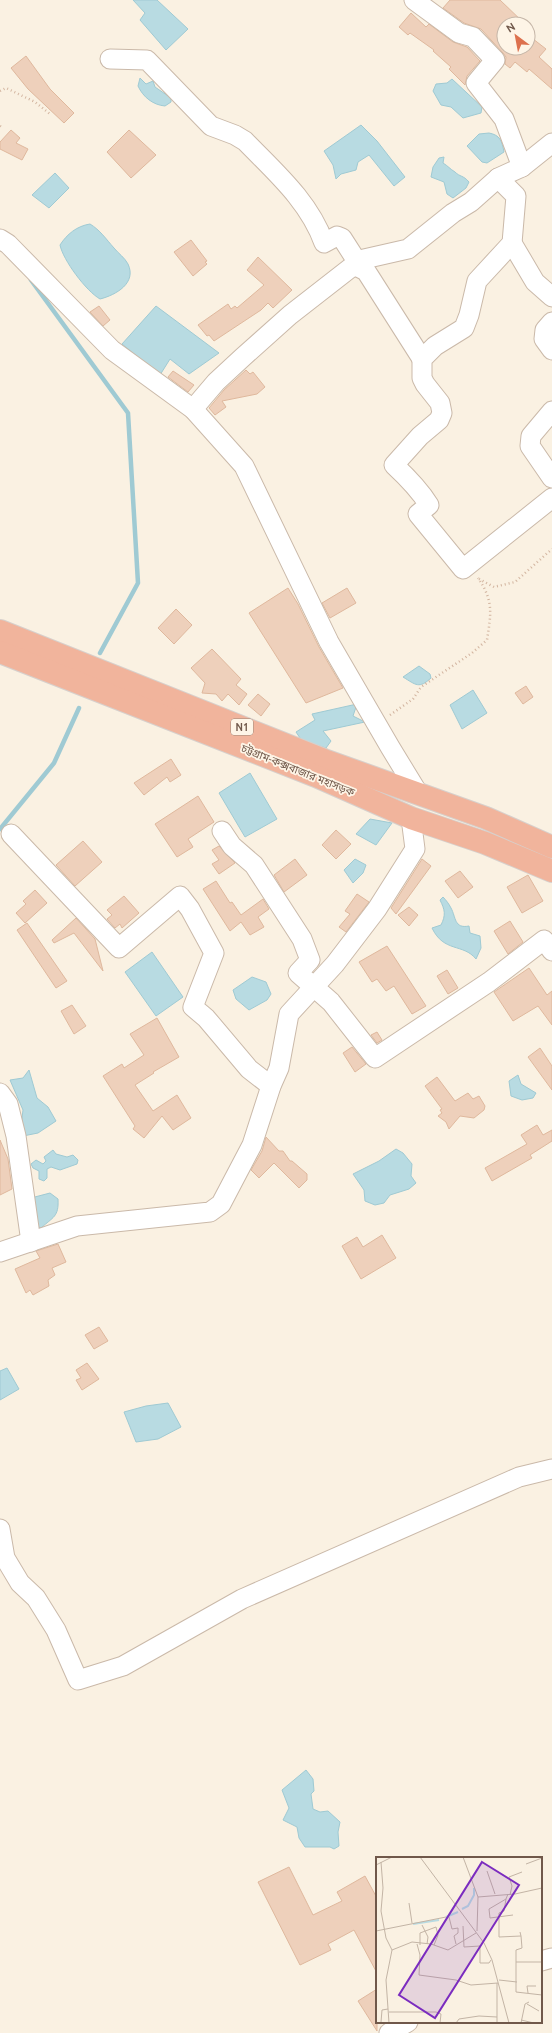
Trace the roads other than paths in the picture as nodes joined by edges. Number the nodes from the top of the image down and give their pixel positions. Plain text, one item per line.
1 (414, 0) edge
2 (110, 59) dead end
3 (552, 143) edge
4 (522, 167) junction
5 (498, 178) junction
6 (0, 239) edge
7 (512, 243) junction
8 (356, 264) junction
9 (552, 297) edge
10 (552, 322) edge
11 (552, 350) edge
12 (422, 359) junction
13 (193, 409) junction
14 (552, 412) edge
15 (552, 478) edge
16 (552, 498) edge
17 (0, 631) edge
18 (0, 652) edge
19 (418, 793) junction
20 (411, 818) junction
21 (222, 830) dead end
22 (10, 834) dead end
23 (552, 848) edge
24 (552, 871) edge
25 (549, 939) edge
26 (314, 986) junction
27 (271, 1086) junction
28 (0, 1093) edge
29 (31, 1242) junction
30 (0, 1252) edge
31 (552, 1469) edge
32 (0, 1529) edge
33 (552, 1958) edge
34 (542, 1961) edge
35 (406, 2023) edge
36 (390, 2033) edge

1 - 4 street
2 - 8 street
3 - 4 street
4 - 5 street
5 - 7 street
5 - 8 street
6 - 13 street
7 - 9 street
7 - 12 street
8 - 12 street
8 - 13 street
10 - 11 street
12 - 16 street
13 - 19 street
14 - 15 street
17 - 19 highway, চট্টগ্রাম-কক্সবাজার মহাসড়ক / N1
18 - 20 highway, চট্টগ্রাম-কক্সবাজার মহাসড়ক / N1
19 - 23 highway, চট্টগ্রাম-কক্সবাজার মহাসড়ক / N1
20 - 24 highway, চট্টগ্রাম-কক্সবাজার মহাসড়ক / N1
20 - 26 street
21 - 26 street
22 - 27 street
25 - 26 street
26 - 27 street
27 - 29 street
28 - 29 street
29 - 30 street
31 - 32 street
33 - 34 street
35 - 36 street

